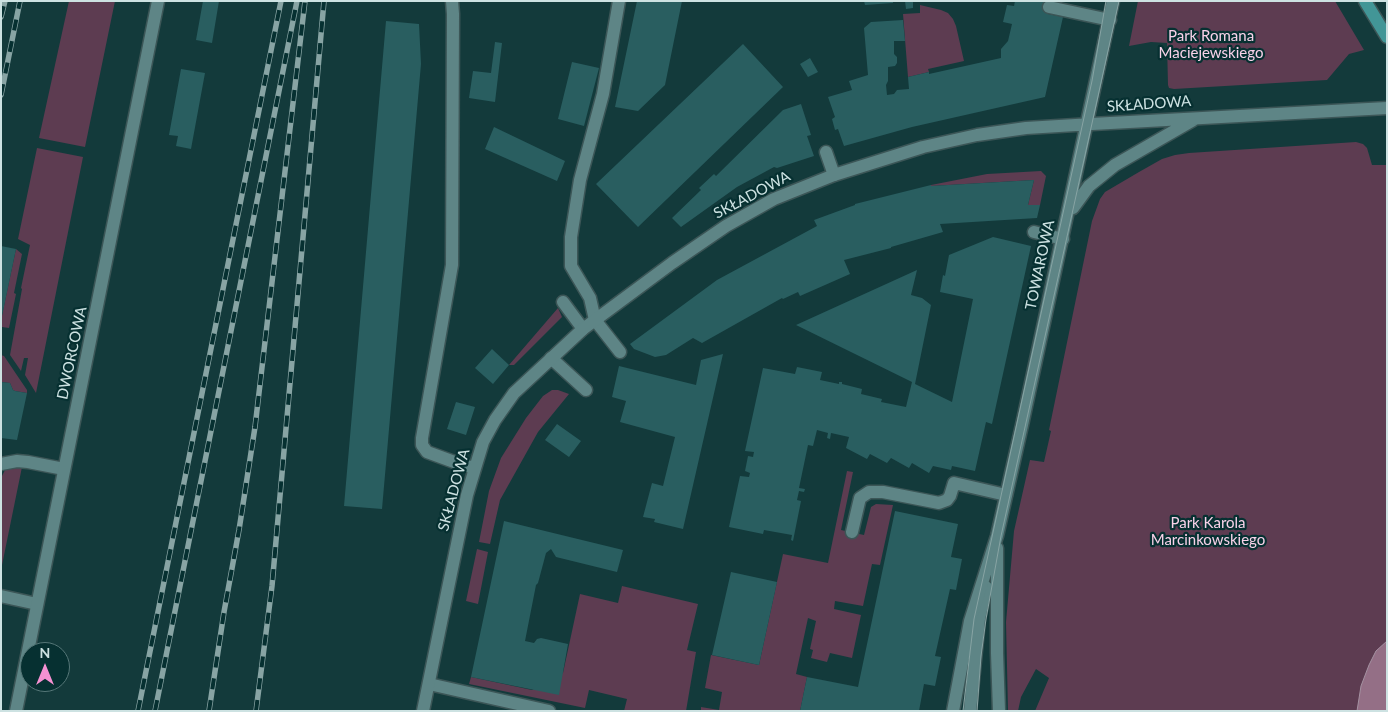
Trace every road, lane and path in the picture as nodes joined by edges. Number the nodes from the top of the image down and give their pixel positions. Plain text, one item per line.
1 (158, 1) edge
2 (452, 1) edge
3 (619, 1) edge
4 (1113, 1) edge
5 (1366, 1) edge
6 (1049, 7) dead end
7 (1110, 20) junction
8 (1387, 37) edge
9 (1387, 108) edge
10 (1199, 117) junction
11 (1088, 124) junction
12 (826, 152) dead end
13 (834, 175) junction
14 (1067, 218) junction
15 (1034, 232) dead end
16 (1062, 239) junction
17 (563, 302) dead end
18 (595, 320) junction
19 (583, 329) junction
20 (620, 352) dead end
21 (551, 358) junction
22 (586, 390) dead end
23 (1, 464) edge
24 (474, 468) junction
25 (64, 469) junction
26 (1006, 495) junction
27 (852, 532) dead end
28 (997, 536) junction
29 (1, 596) edge
30 (37, 604) junction
31 (428, 684) junction
32 (493, 705) edge
33 (16, 711) edge
34 (423, 711) edge
35 (549, 711) edge
36 (953, 711) edge
37 (970, 711) edge
38 (999, 711) edge

1 - 25 street, DWORCOWA
2 - 24 street
3 - 18 street
4 - 7 street, TOWAROWA
5 - 8 street
6 - 7 street
7 - 11 street, TOWAROWA
9 - 10 street, SKŁADOWA
10 - 11 street, SKŁADOWA
10 - 14 street
11 - 13 street, SKŁADOWA
11 - 14 street, TOWAROWA
12 - 13 street
13 - 18 street, SKŁADOWA
14 - 16 street, TOWAROWA
15 - 16 street
16 - 26 street, TOWAROWA
17 - 19 street
18 - 19 street, SKŁADOWA
18 - 20 street
19 - 21 street, SKŁADOWA
21 - 22 street
21 - 24 street, SKŁADOWA
23 - 25 street
24 - 31 street, SKŁADOWA
25 - 30 street, DWORCOWA
26 - 27 street
26 - 28 street, TOWAROWA
28 - 36 street, TOWAROWA
28 - 37 street, TOWAROWA
28 - 38 street, TOWAROWA
29 - 30 street
30 - 33 street, DWORCOWA
31 - 32 street
31 - 34 street, SKŁADOWA
32 - 35 street

